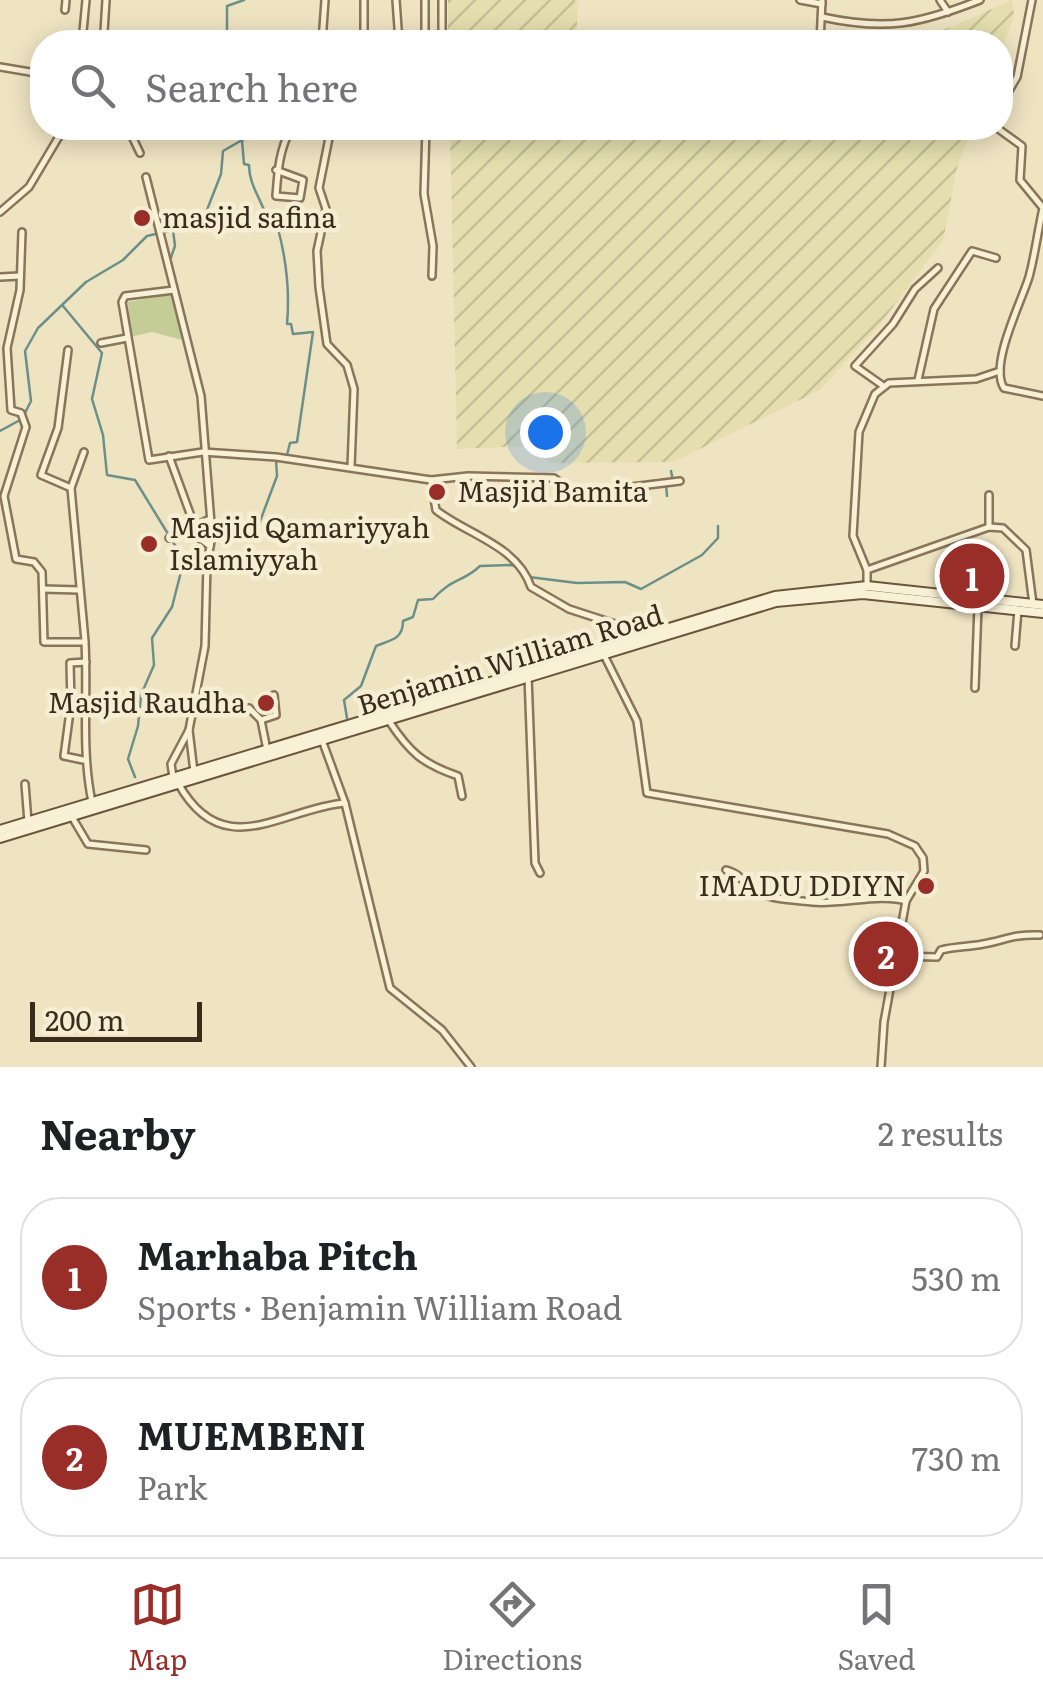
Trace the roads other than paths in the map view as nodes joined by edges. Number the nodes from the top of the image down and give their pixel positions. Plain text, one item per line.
1 (66, 0) edge
2 (86, 0) edge
3 (106, 0) edge
4 (325, 0) edge
5 (364, 0) edge
6 (396, 0) edge
7 (425, 0) edge
8 (442, 0) edge
9 (800, 0) edge
10 (940, 0) edge
11 (980, 0) edge
12 (1032, 0) edge
13 (822, 2) edge
14 (65, 10) dead end
15 (948, 12) junction
16 (822, 17) junction
17 (83, 30) edge
18 (104, 30) edge
19 (323, 30) edge
20 (364, 30) edge
21 (397, 30) edge
22 (425, 30) edge
23 (442, 30) edge
24 (821, 30) edge
25 (0, 67) edge
26 (30, 72) edge
27 (1013, 84) edge
28 (57, 140) edge
29 (134, 140) edge
30 (287, 140) edge
31 (329, 140) edge
32 (426, 140) edge
33 (1013, 140) edge
34 (140, 153) dead end
35 (276, 170) junction
36 (146, 177) dead end
37 (1043, 208) edge
38 (0, 210) edge
39 (22, 232) dead end
40 (996, 258) dead end
41 (938, 268) dead end
42 (20, 276) junction
43 (432, 276) dead end
44 (0, 277) edge
45 (174, 290) junction
46 (127, 338) junction
47 (101, 343) dead end
48 (68, 350) dead end
49 (1000, 370) junction
50 (918, 381) junction
51 (882, 385) junction
52 (1043, 396) edge
53 (84, 452) dead end
54 (206, 452) junction
55 (169, 456) junction
56 (351, 467) junction
57 (431, 480) junction
58 (680, 481) dead end
59 (71, 488) junction
60 (989, 495) dead end
61 (210, 519) junction
62 (988, 526) junction
63 (196, 528) junction
64 (168, 538) dead end
65 (210, 546) junction
66 (867, 570) junction
67 (866, 586) junction
68 (43, 589) junction
69 (79, 590) junction
70 (978, 606) junction
71 (1040, 607) edge
72 (1018, 610) junction
73 (646, 634) junction
74 (85, 642) junction
75 (1015, 646) dead end
76 (603, 650) junction
77 (86, 662) junction
78 (528, 676) junction
79 (975, 688) dead end
80 (274, 695) dead end
81 (249, 708) dead end
82 (261, 720) junction
83 (389, 721) junction
84 (189, 730) junction
85 (321, 737) junction
86 (268, 750) junction
87 (83, 760) junction
88 (194, 772) junction
89 (176, 781) junction
90 (25, 784) dead end
91 (462, 796) dead end
92 (92, 802) junction
93 (346, 802) junction
94 (72, 817) junction
95 (28, 822) junction
96 (0, 834) edge
97 (146, 850) dead end
98 (726, 870) dead end
99 (540, 872) dead end
100 (906, 902) junction
101 (1040, 935) dead end
102 (898, 956) junction
103 (471, 1067) edge
104 (882, 1067) edge

1 - 14 street
2 - 17 street
3 - 18 street
4 - 19 street
5 - 20 street
6 - 21 street
7 - 22 street
8 - 23 street
9 - 13 street
10 - 15 street
11 - 15 street
12 - 27 street
13 - 16 street
15 - 16 street
16 - 24 street
25 - 26 street
28 - 38 street
29 - 34 street
30 - 35 street
31 - 56 street
32 - 43 street
33 - 37 street
35 - 35 street
36 - 45 street
37 - 49 street
39 - 42 street
40 - 50 street
41 - 51 street
42 - 44 street
42 - 68 street
45 - 46 street
45 - 54 street
46 - 47 street
46 - 55 street
48 - 59 street
49 - 50 street
49 - 52 street
50 - 51 street
51 - 66 street
53 - 59 street
54 - 55 street
54 - 56 street
54 - 61 street
55 - 63 street
56 - 57 street
57 - 58 street
57 - 73 street
59 - 69 street
60 - 62 street
61 - 63 street
61 - 65 street
62 - 66 street
62 - 71 street
63 - 64 street
63 - 65 street
65 - 84 street
66 - 67 street
67 - 71 main road, Benjamin William Road
67 - 73 main road, Benjamin William Road
68 - 69 street
68 - 74 street
69 - 74 street
70 - 72 main road, Benjamin William Road
70 - 76 main road, Benjamin William Road
70 - 79 street
71 - 72 main road, Benjamin William Road
72 - 75 street
73 - 76 main road, Benjamin William Road
74 - 77 street
76 - 78 main road, Benjamin William Road
76 - 85 main road, Benjamin William Road
76 - 100 street
77 - 87 street
77 - 87 street
78 - 83 main road, Benjamin William Road
78 - 99 street
80 - 82 street
81 - 82 street
82 - 86 street
83 - 85 main road, Benjamin William Road
83 - 91 street
84 - 88 street
84 - 89 street
85 - 86 main road, Benjamin William Road
85 - 89 main road, Benjamin William Road
85 - 93 street
86 - 88 main road, Benjamin William Road
87 - 92 street
88 - 89 main road, Benjamin William Road
89 - 92 main road, Benjamin William Road
89 - 93 street
89 - 94 main road, Benjamin William Road
90 - 95 street
92 - 95 main road, Benjamin William Road
93 - 103 street
94 - 96 main road, Benjamin William Road
94 - 97 street
95 - 96 main road, Benjamin William Road
98 - 100 street
100 - 102 street
101 - 102 street
102 - 104 street

